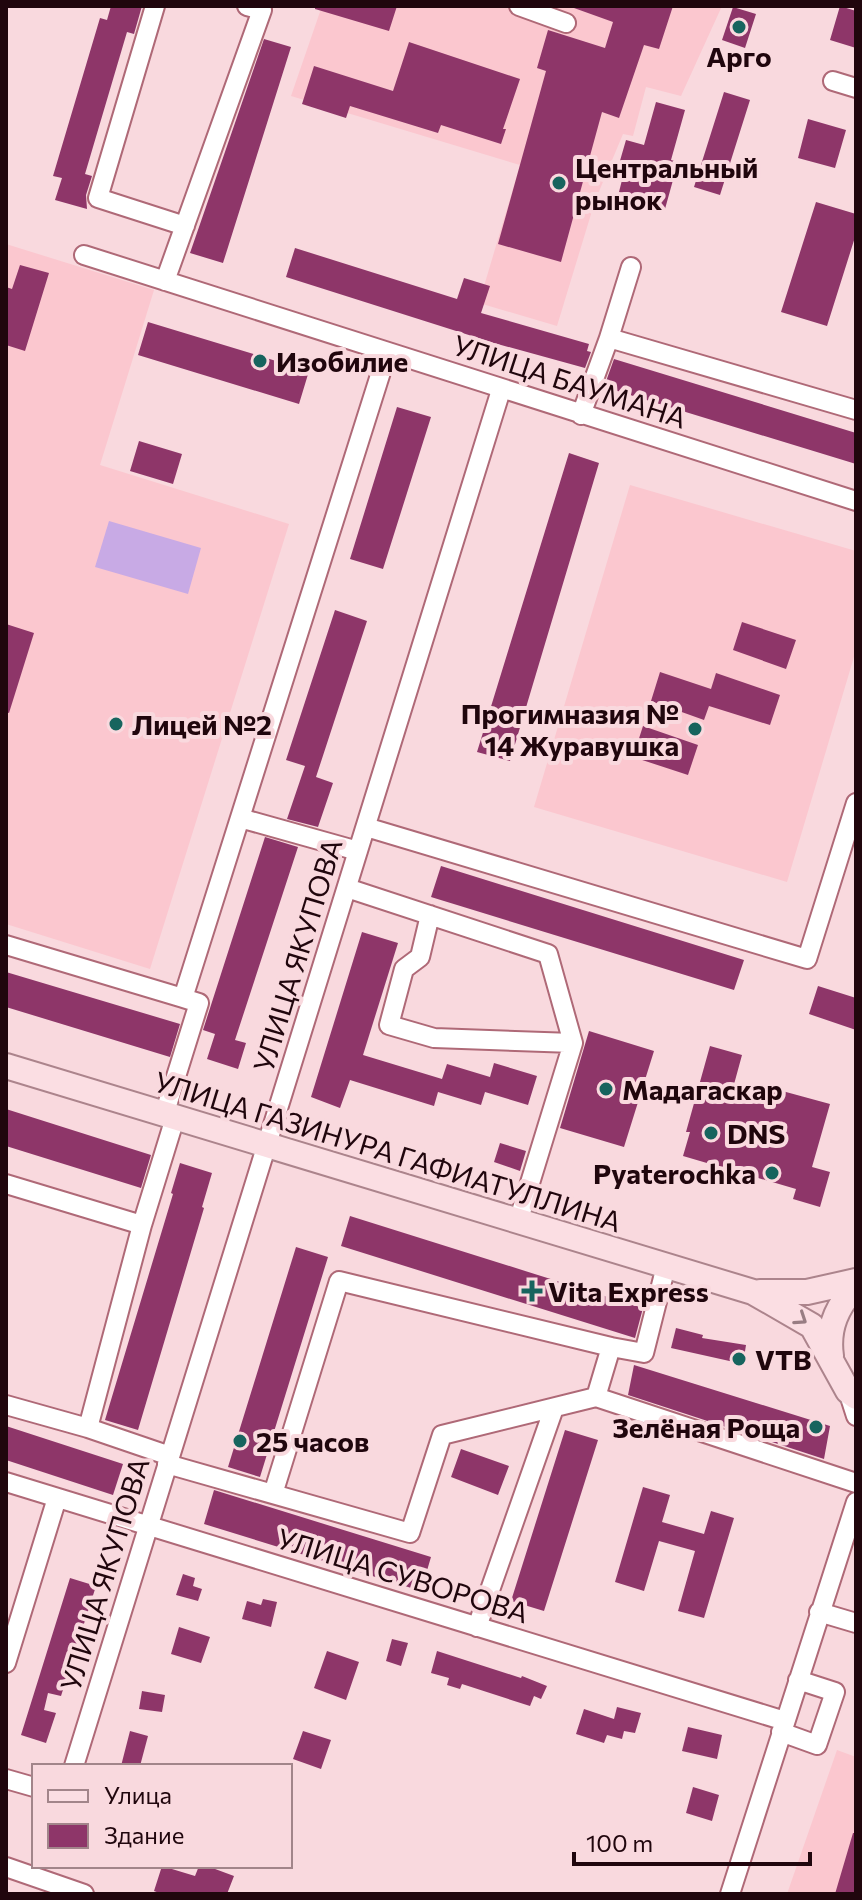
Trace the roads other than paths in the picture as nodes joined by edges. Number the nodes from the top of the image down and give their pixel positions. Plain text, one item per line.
1 (155, 6) edge
2 (247, 6) edge
3 (519, 6) edge
4 (566, 23) dead end
5 (833, 81) dead end
6 (856, 88) edge
7 (185, 226) junction
8 (84, 255) dead end
9 (631, 267) dead end
10 (165, 281) junction
11 (609, 338) junction
12 (387, 353) junction
13 (501, 390) junction
14 (856, 410) edge
15 (581, 415) junction
16 (856, 501) edge
17 (856, 803) edge
18 (240, 818) junction
19 (366, 827) junction
20 (358, 851) junction
21 (347, 888) junction
22 (430, 915) junction
23 (6, 945) edge
24 (183, 998) junction
25 (573, 1043) junction
26 (6, 1066) edge
27 (169, 1116) junction
28 (267, 1147) junction
29 (6, 1184) edge
30 (518, 1222) junction
31 (142, 1225) junction
32 (666, 1266) junction
33 (856, 1283) edge
34 (753, 1292) junction
35 (611, 1347) junction
36 (832, 1362) junction
37 (852, 1394) edge
38 (596, 1397) junction
39 (6, 1405) edge
40 (554, 1408) junction
41 (856, 1416) edge
42 (88, 1428) junction
43 (169, 1460) junction
44 (6, 1482) edge
45 (856, 1483) edge
46 (273, 1494) junction
47 (57, 1498) junction
48 (856, 1502) edge
49 (148, 1527) junction
50 (819, 1612) junction
51 (856, 1623) edge
52 (477, 1627) junction
53 (6, 1663) edge
54 (798, 1680) junction
55 (783, 1726) junction
56 (75, 1764) edge
57 (6, 1779) edge
58 (32, 1786) edge
59 (6, 1867) edge
60 (39, 1879) edge
61 (84, 1894) edge
62 (730, 1894) edge

1 - 7 street
2 - 7 street
3 - 4 street
5 - 6 street
7 - 10 street
8 - 10 street, УЛИЦА БАУМАНА
9 - 11 street
10 - 12 street, УЛИЦА БАУМАНА
11 - 14 street
11 - 15 street
12 - 13 street, УЛИЦА БАУМАНА
12 - 18 street
13 - 15 street, УЛИЦА БАУМАНА
13 - 19 street, УЛИЦА ЯКУПОВА
15 - 16 street, УЛИЦА БАУМАНА
17 - 19 street
18 - 20 street
18 - 24 street
19 - 20 street, УЛИЦА ЯКУПОВА
20 - 21 street, УЛИЦА ЯКУПОВА
21 - 22 street
21 - 28 street, УЛИЦА ЯКУПОВА
22 - 25 street
22 - 25 street
23 - 24 street
24 - 27 street
25 - 30 street
26 - 27 main road, УЛИЦА ГАЗИНУРА ГАФИАТУЛЛИНА
27 - 28 main road, УЛИЦА ГАЗИНУРА ГАФИАТУЛЛИНА
27 - 31 street
28 - 30 main road, УЛИЦА ГАЗИНУРА ГАФИАТУЛЛИНА
28 - 43 street, УЛИЦА ЯКУПОВА
29 - 31 street
30 - 32 main road, УЛИЦА ГАЗИНУРА ГАФИАТУЛЛИНА
31 - 42 street
32 - 34 main road, УЛИЦА ГАЗИНУРА ГАФИАТУЛЛИНА
32 - 35 street
33 - 34 main road
33 - 36 main road
34 -> 36 main road
35 - 38 street
35 - 46 street
36 - 37 main road
37 - 41 street
38 - 40 street
38 - 45 street
39 - 42 street
40 - 46 street
40 - 52 street
42 - 43 street
43 - 46 street
43 - 49 street, УЛИЦА ЯКУПОВА
44 - 47 street, УЛИЦА СУВОРОВА
47 - 49 street, УЛИЦА СУВОРОВА
47 - 53 street
48 - 50 street
49 - 52 street, УЛИЦА СУВОРОВА
49 - 56 street, УЛИЦА ЯКУПОВА
50 - 51 street
50 - 54 street
52 - 55 street, УЛИЦА СУВОРОВА
54 - 55 street
54 - 55 street, УЛИЦА СУВОРОВА
55 - 62 street
57 - 58 street
59 - 60 street
60 - 61 street

